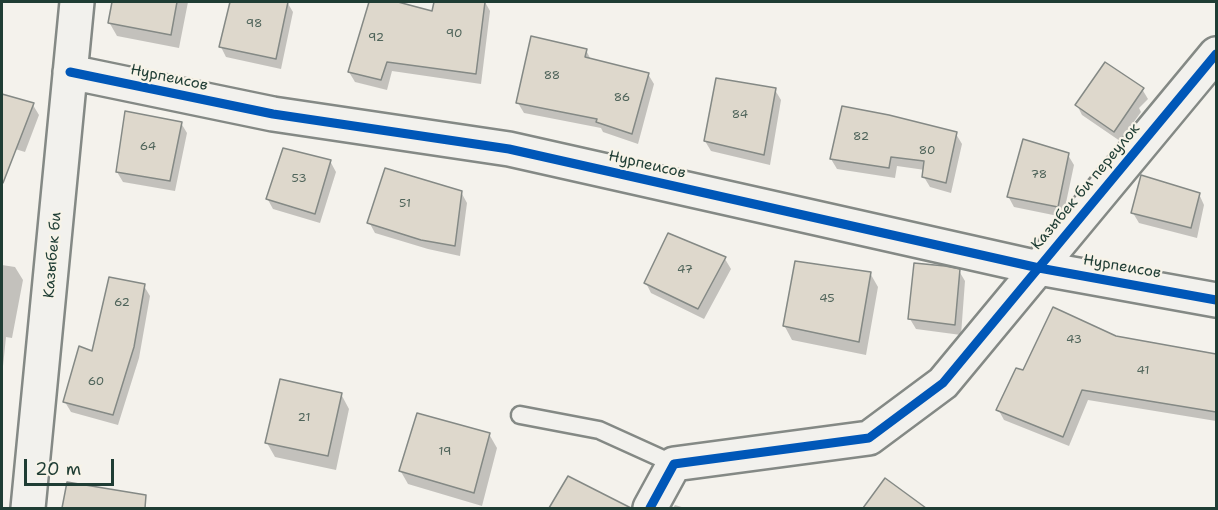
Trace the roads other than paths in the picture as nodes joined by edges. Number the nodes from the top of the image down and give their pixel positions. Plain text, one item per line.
1 (77, 2) edge
2 (1216, 54) edge
3 (70, 72) junction
4 (1039, 268) junction
5 (1216, 300) edge
6 (519, 415) dead end
7 (674, 464) junction
8 (28, 508) edge
9 (651, 508) edge

1 - 3 street, Казыбек би
2 - 4 street, Казыбек би переулок
3 - 4 street, Нурпеисов
3 - 8 street, Казыбек би
4 - 5 street, Нурпеисов
4 - 7 street, Казыбек би переулок
6 - 7 lane
7 - 9 street

